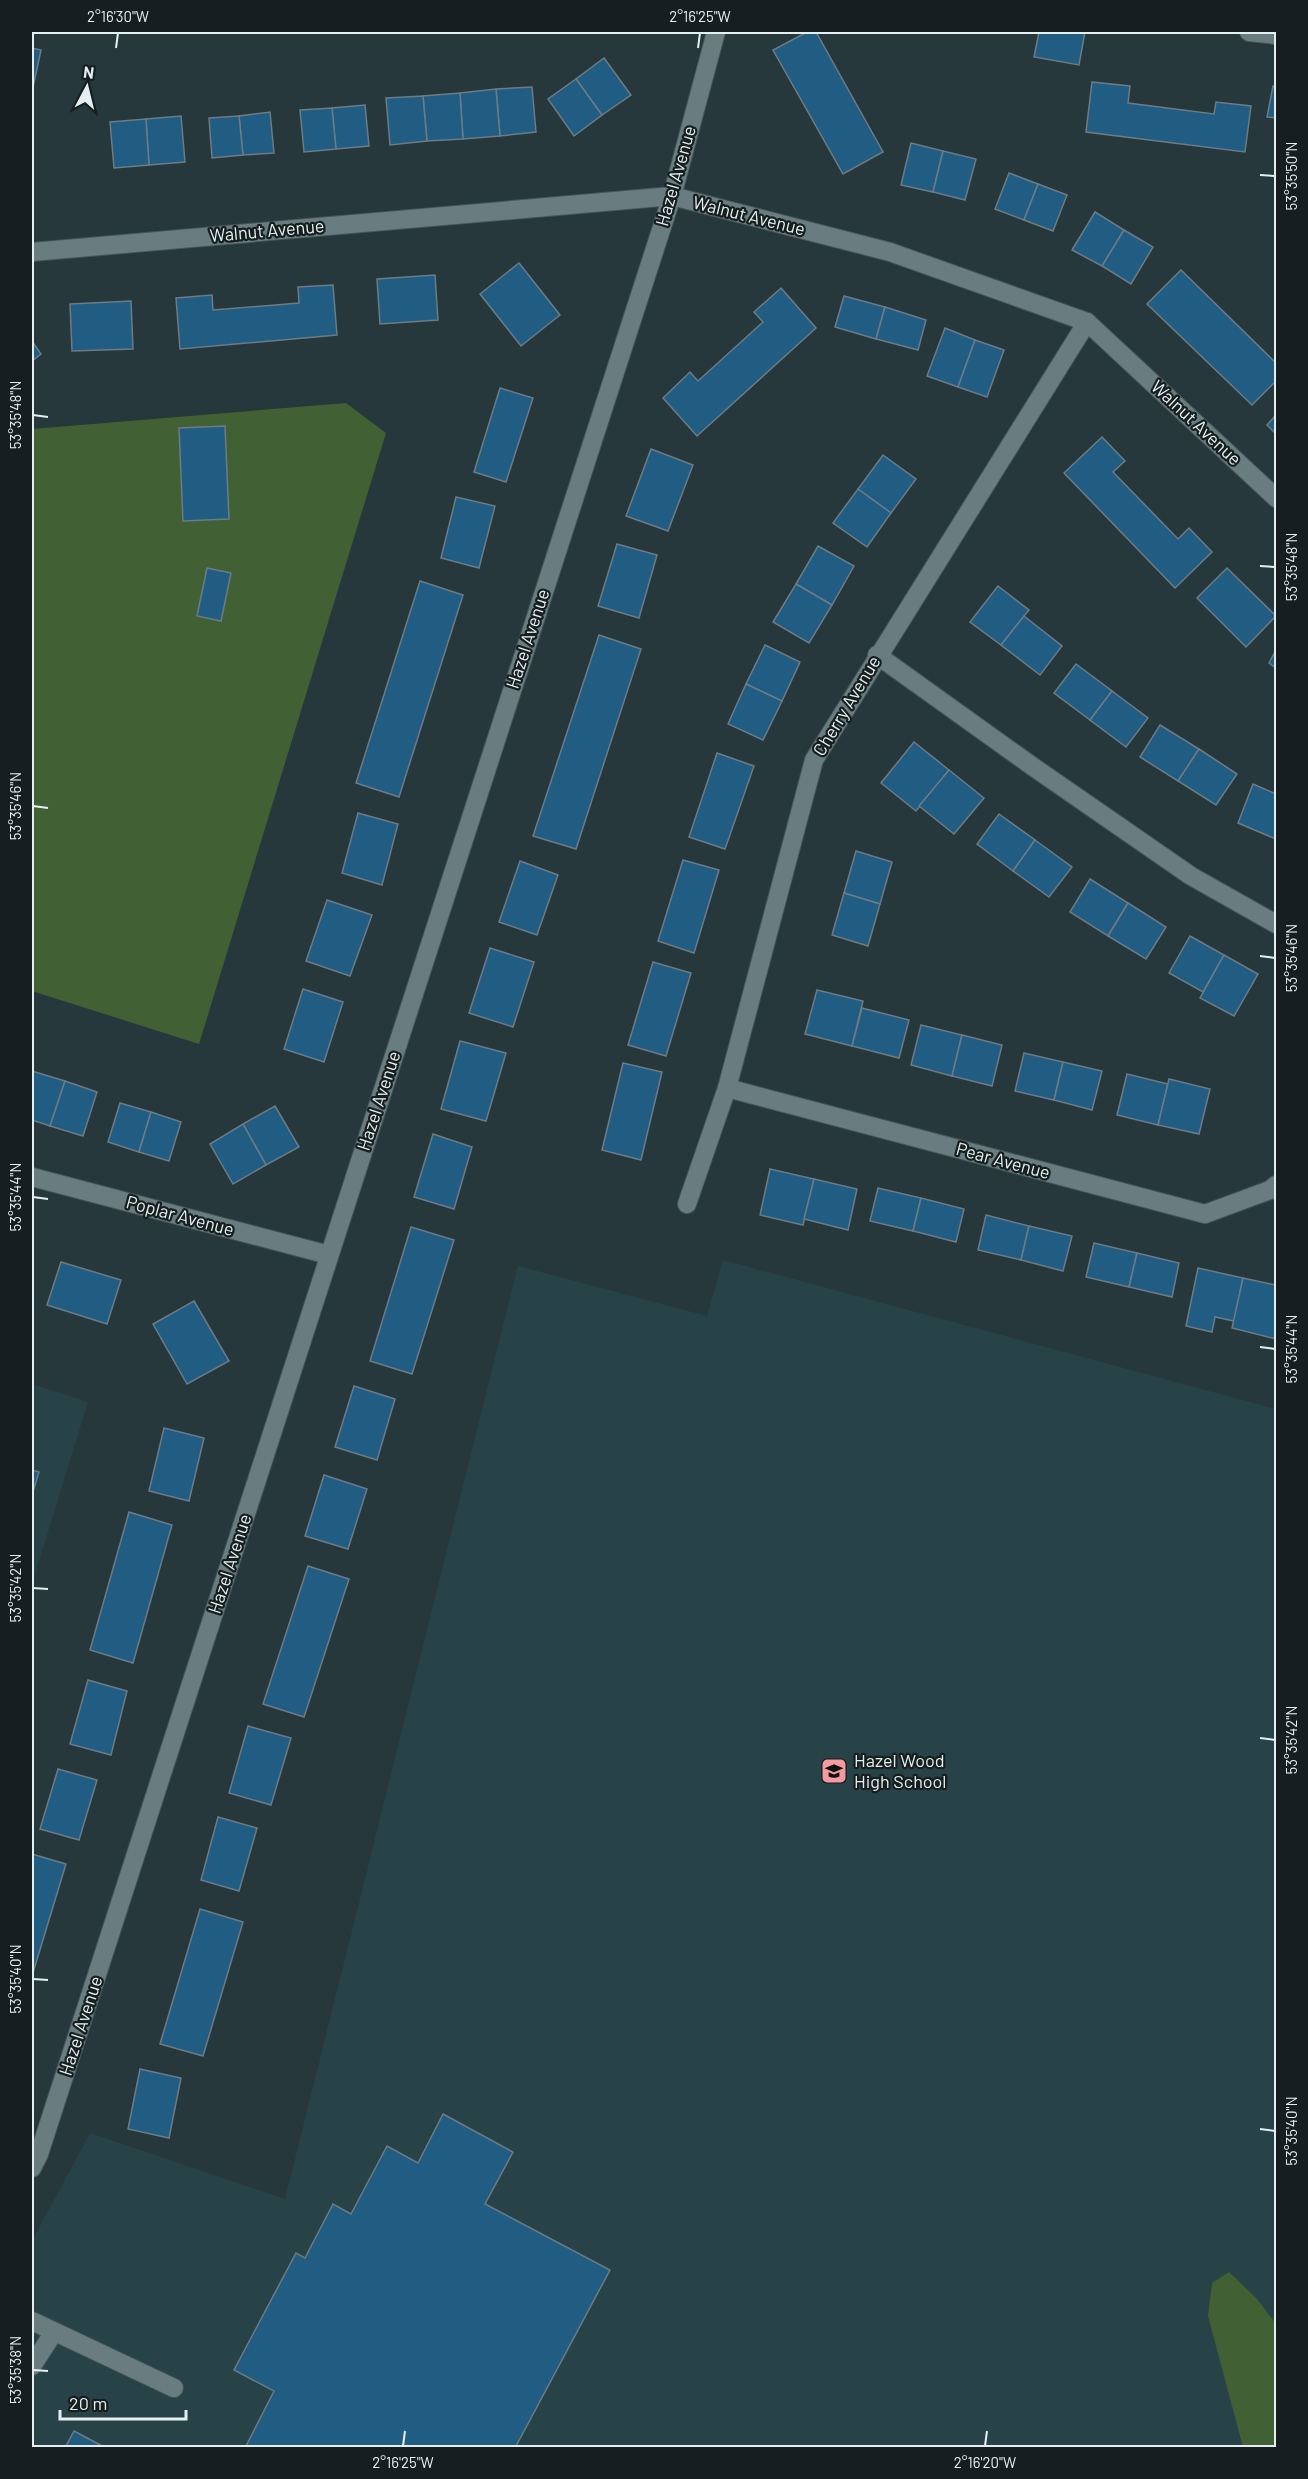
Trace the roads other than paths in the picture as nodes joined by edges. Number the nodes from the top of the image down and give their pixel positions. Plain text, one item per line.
1 (716, 32) edge
2 (1249, 32) edge
3 (1276, 35) edge
4 (672, 196) junction
5 (32, 252) edge
6 (1087, 322) junction
7 (1276, 498) edge
8 (877, 655) junction
9 (1276, 924) edge
10 (727, 1088) junction
11 (32, 1177) edge
12 (1276, 1185) edge
13 (687, 1203) dead end
14 (329, 1255) junction
15 (32, 2168) edge
16 (32, 2321) edge
17 (54, 2332) junction
18 (32, 2366) edge
19 (174, 2388) dead end

1 - 4 street, Hazel Avenue
2 - 3 street
4 - 5 street, Walnut Avenue
4 - 6 street, Walnut Avenue
4 - 14 street, Hazel Avenue
6 - 7 street, Walnut Avenue
6 - 8 street, Cherry Avenue
8 - 9 street
8 - 10 street, Cherry Avenue
10 - 12 street, Pear Avenue
10 - 13 street, Cherry Avenue
11 - 14 street, Poplar Avenue
14 - 15 street, Hazel Avenue
16 - 17 street
17 - 18 street
17 - 19 street

